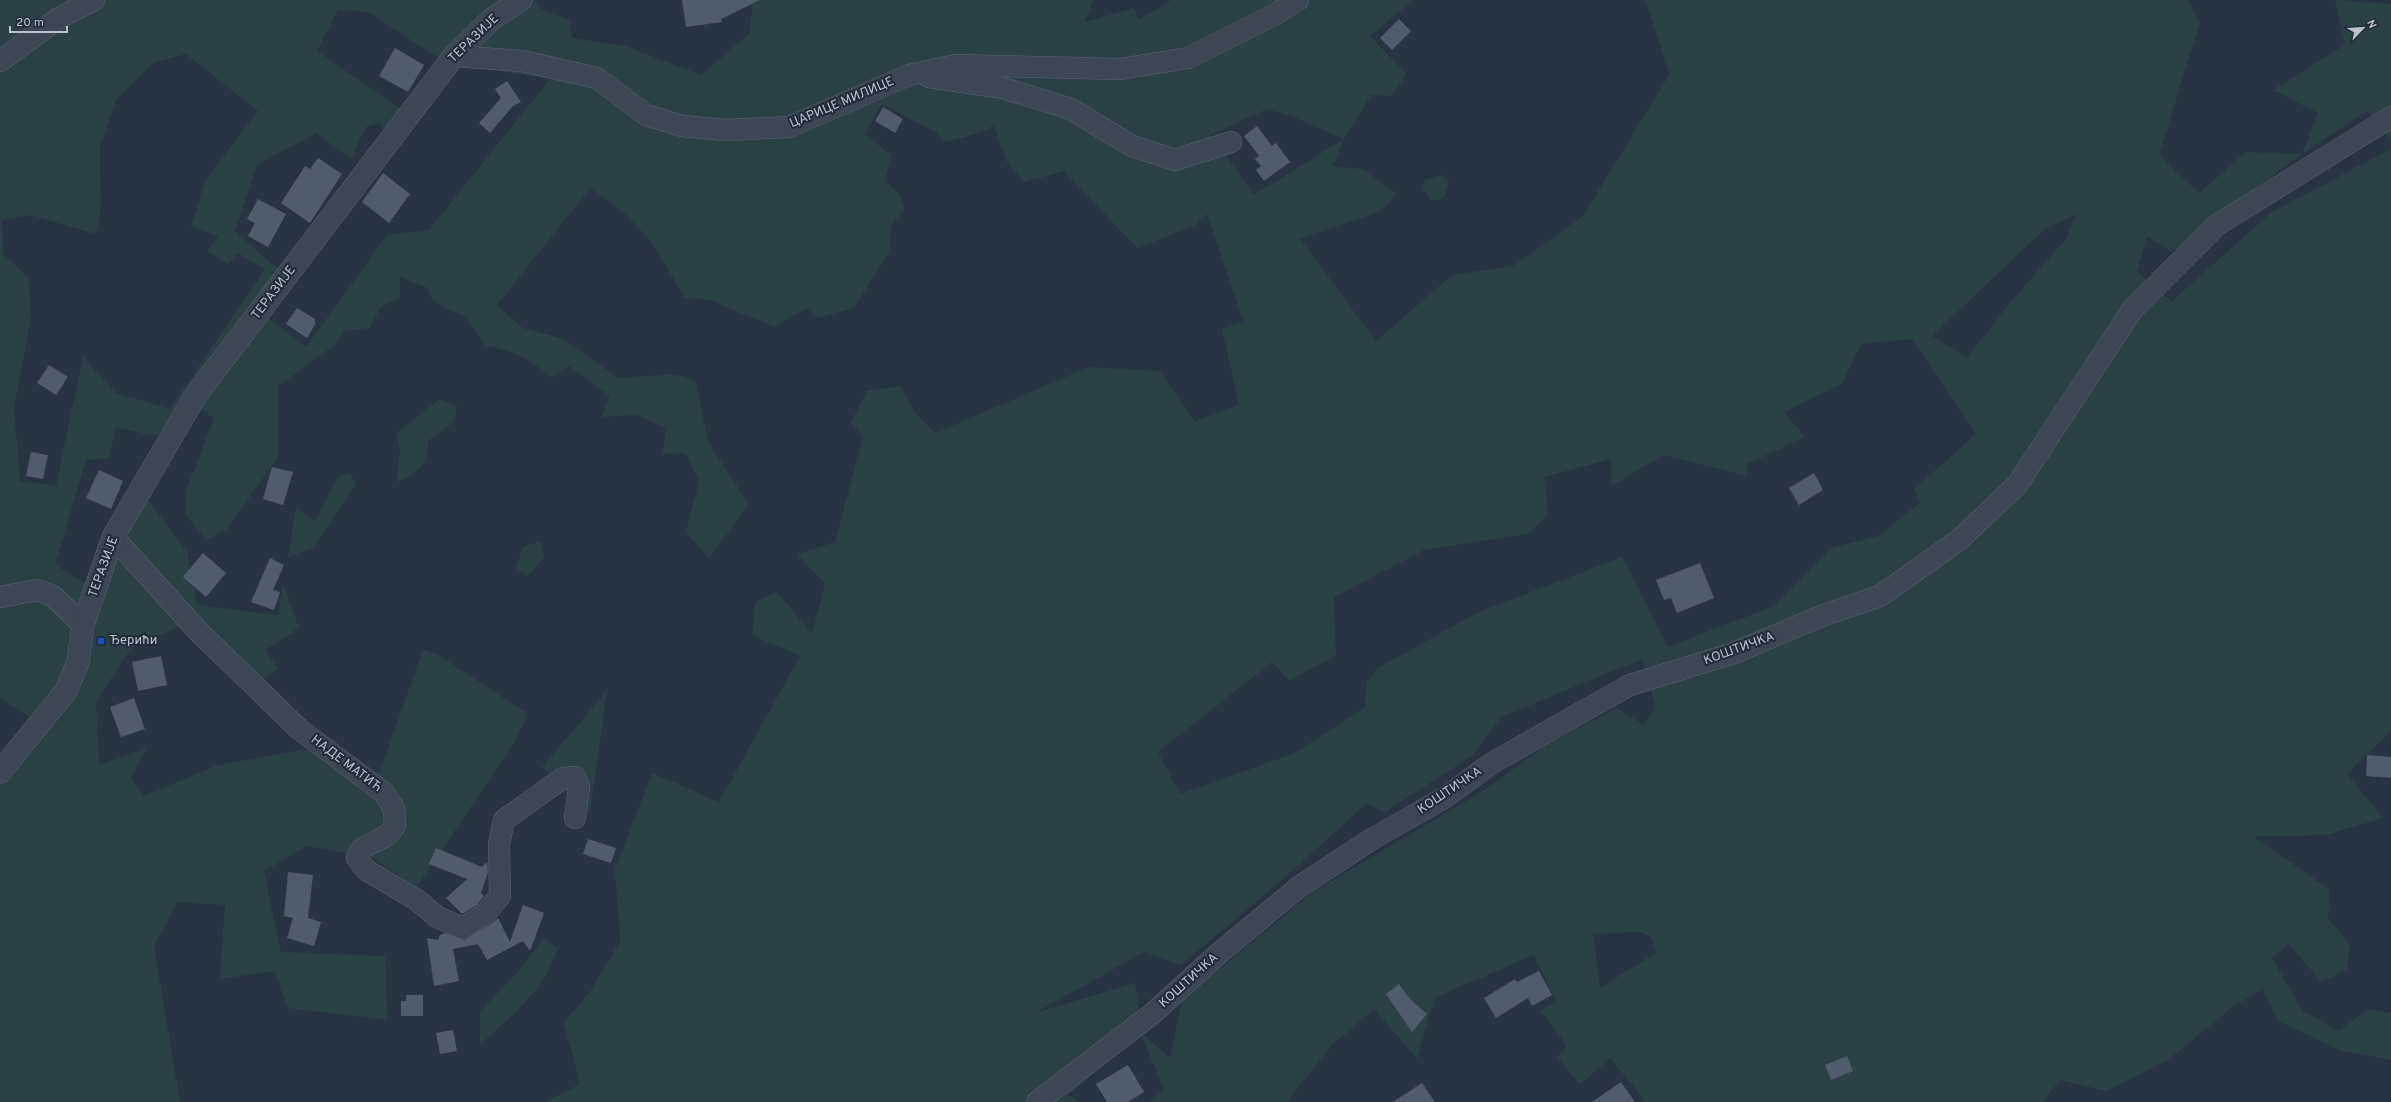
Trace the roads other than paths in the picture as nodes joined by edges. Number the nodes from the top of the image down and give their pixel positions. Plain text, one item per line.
1 (94, 0) edge
2 (521, 0) edge
3 (1298, 0) edge
4 (454, 56) junction
5 (0, 61) edge
6 (909, 75) junction
7 (2391, 117) edge
8 (1231, 142) dead end
9 (113, 537) junction
10 (0, 598) edge
11 (83, 625) junction
12 (0, 772) edge
13 (575, 818) dead end
14 (1036, 1102) edge

1 - 5 street
2 - 4 street, ТЕРАЗИЈЕ
3 - 6 street, ЦАРИЦЕ МИЛИЦЕ
4 - 6 street, ЦАРИЦЕ МИЛИЦЕ
4 - 9 street, ТЕРАЗИЈЕ
6 - 8 street, ЦАРИЦЕ МИЛИЦЕ
7 - 14 street, КОШТИЧКА
9 - 11 street, ТЕРАЗИЈЕ
9 - 13 street, НАДЕ МАТИЋ
10 - 11 street
11 - 12 street, ТЕРАЗИЈЕ

